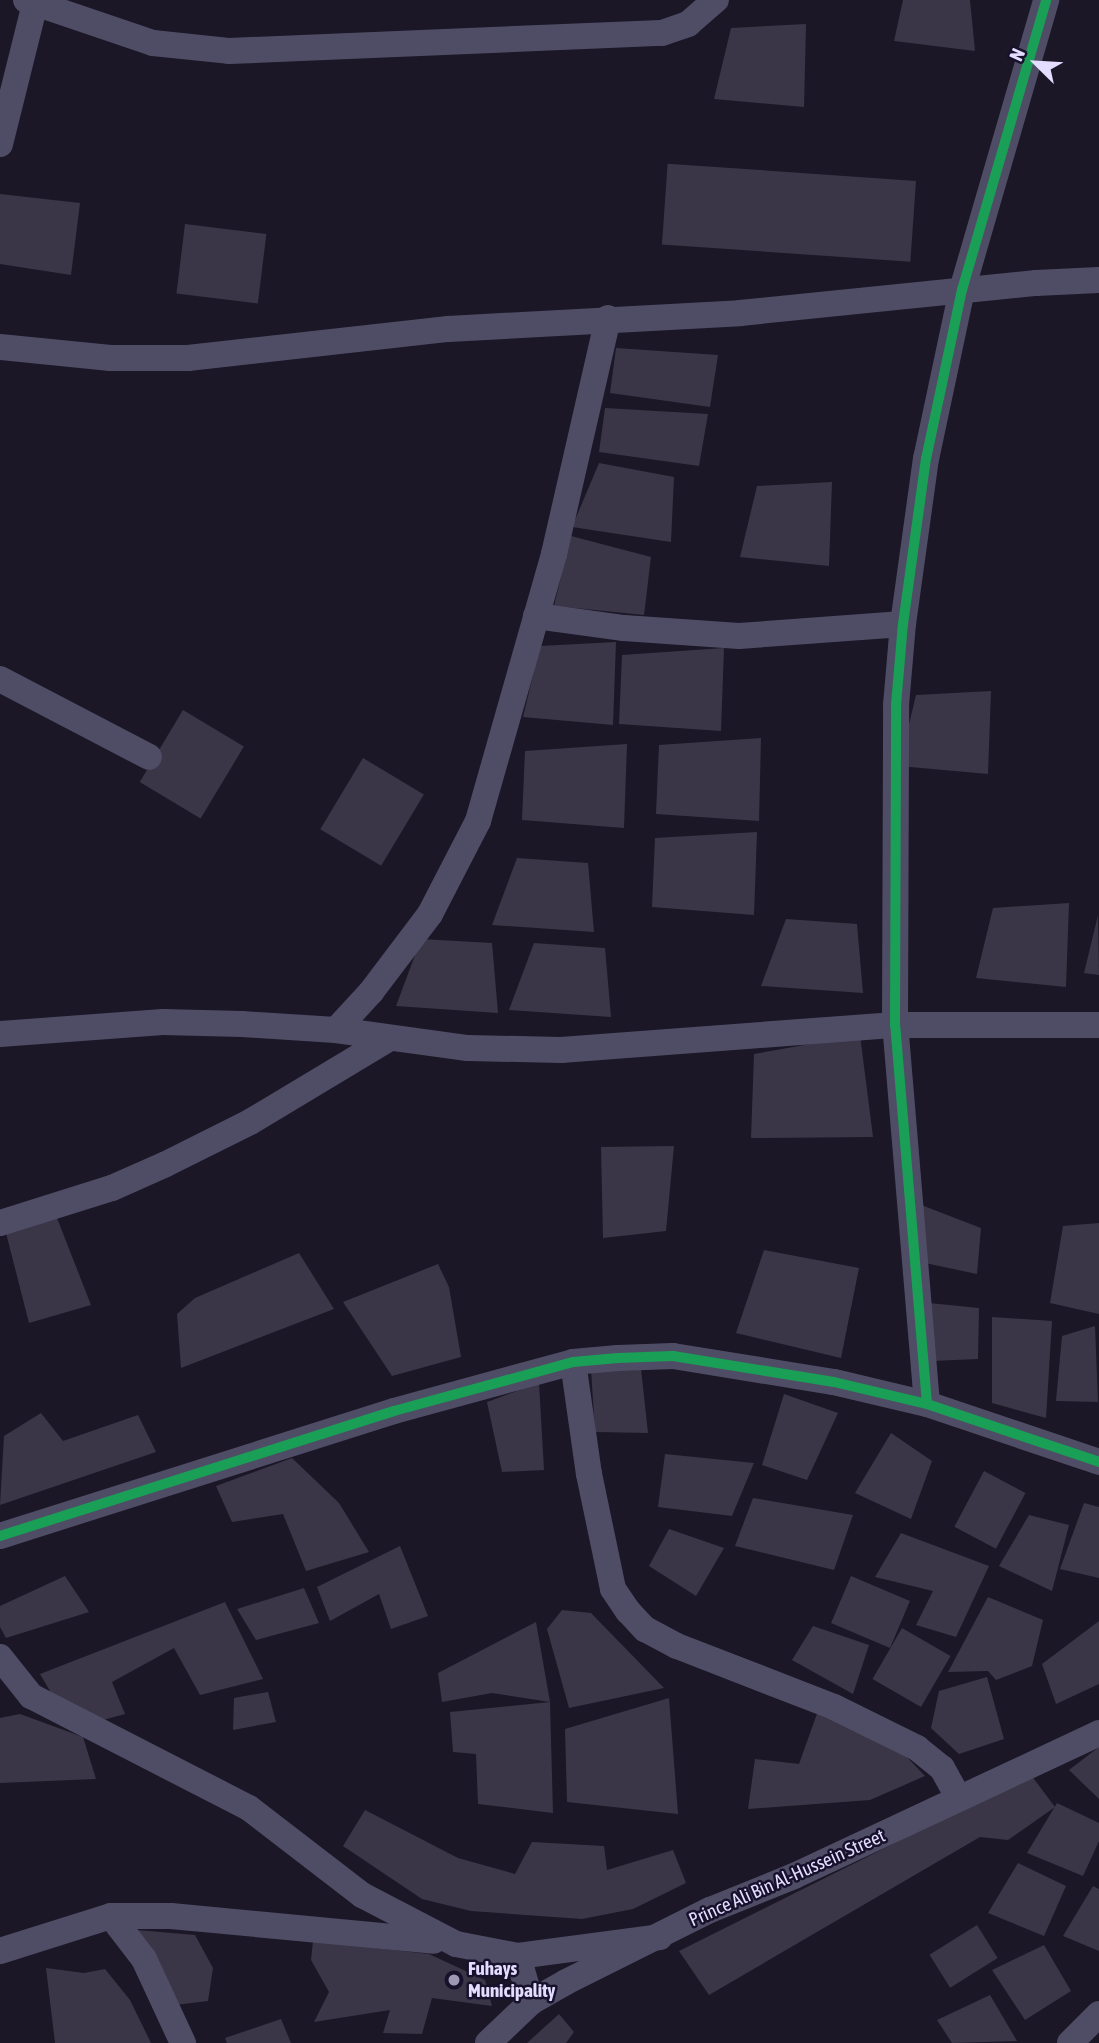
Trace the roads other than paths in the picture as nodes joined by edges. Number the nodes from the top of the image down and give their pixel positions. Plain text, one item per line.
1 (716, 0) edge
2 (1046, 0) edge
3 (32, 1) edge
4 (0, 144) edge
5 (1099, 280) edge
6 (962, 289) junction
7 (608, 318) junction
8 (0, 347) edge
9 (536, 616) junction
10 (903, 624) junction
11 (0, 679) edge
12 (149, 757) dead end
13 (895, 1025) junction
14 (1099, 1025) edge
15 (336, 1030) junction
16 (0, 1034) edge
17 (388, 1039) junction
18 (0, 1223) edge
19 (573, 1362) junction
20 (927, 1404) junction
21 (1099, 1462) edge
22 (0, 1536) edge
23 (0, 1657) edge
24 (1099, 1733) edge
25 (959, 1799) junction
26 (111, 1916) junction
27 (660, 1937) junction
28 (456, 1944) junction
29 (0, 1951) edge
30 (517, 1956) junction
31 (531, 2002) junction
32 (1099, 2014) edge
33 (183, 2043) edge
34 (488, 2043) edge
35 (1070, 2043) edge

1 - 3 street
2 - 6 street
3 - 4 street
5 - 6 street
6 - 7 street
6 - 10 street
7 - 8 street
7 - 9 street
9 - 10 street
9 - 15 street
10 - 13 street
11 - 12 street
13 - 14 street
13 - 17 street
13 - 20 street
15 - 16 street
15 - 17 street
17 - 18 street
19 - 20 street
19 - 22 street
19 - 25 street
20 - 21 street
23 - 28 street
24 - 25 street, Prince Ali Bin Al-Hussein Street
25 - 27 street, Prince Ali Bin Al-Hussein Street
26 - 28 street
26 - 29 street
26 - 33 street
27 - 30 street
27 - 31 street, Prince Ali Bin Al-Hussein Street
28 - 30 street
30 - 31 street
31 - 34 street, Prince Ali Bin Al-Hussein Street
32 - 35 street

